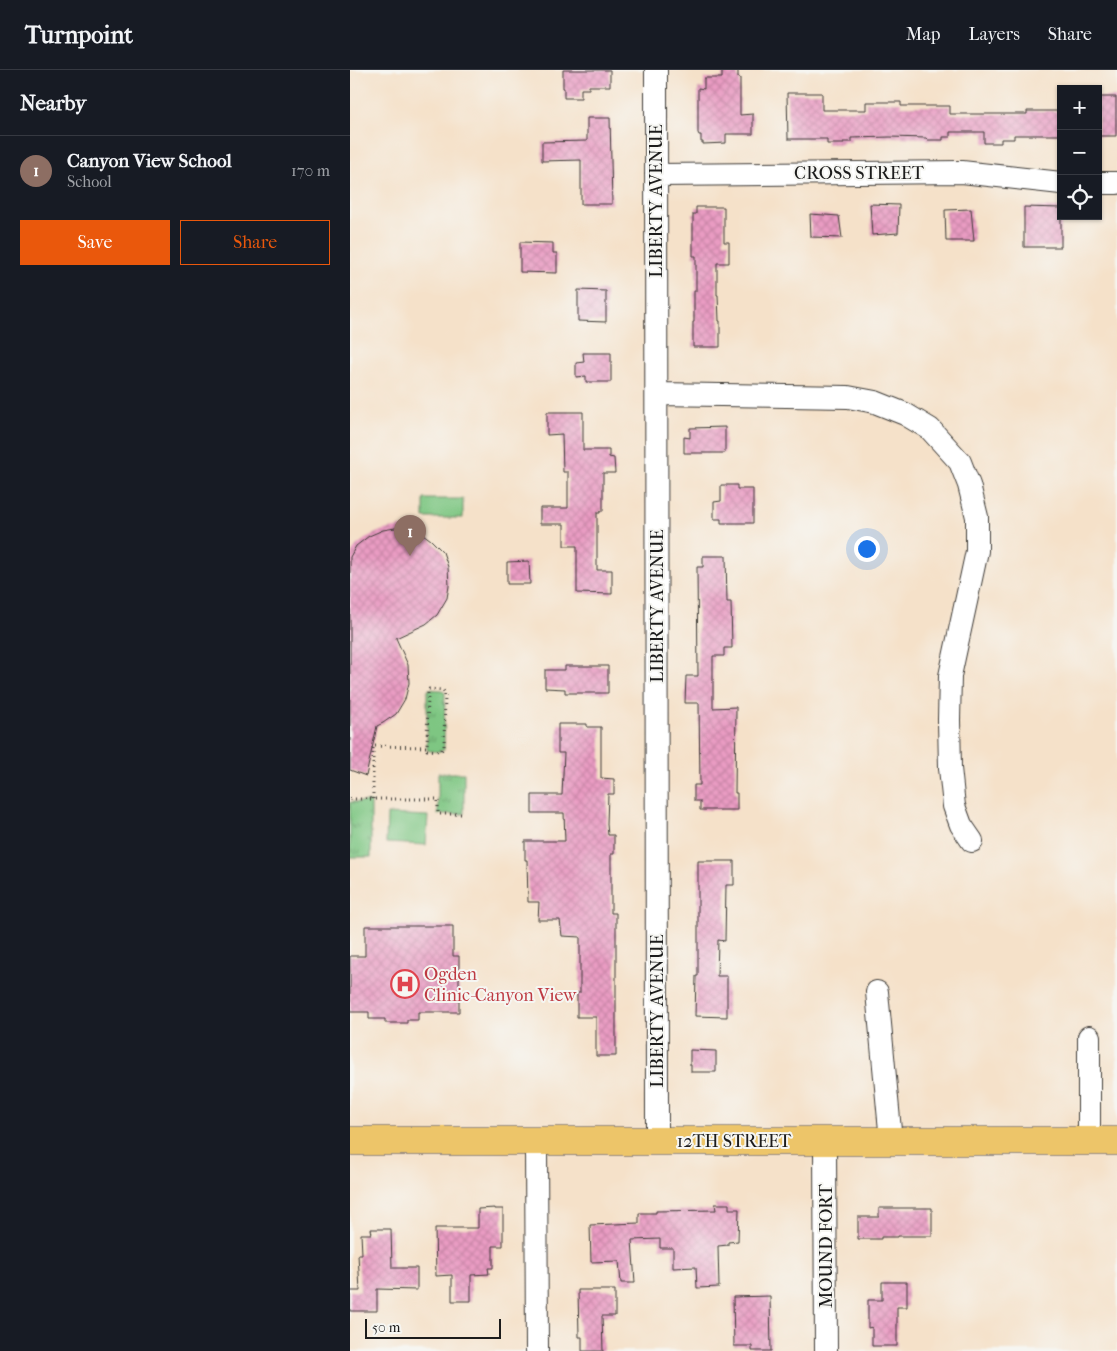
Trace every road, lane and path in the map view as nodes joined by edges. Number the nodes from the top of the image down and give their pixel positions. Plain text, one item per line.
1 (656, 70) edge
2 (656, 175) junction
3 (1057, 183) edge
4 (1102, 183) edge
5 (1117, 183) edge
6 (656, 394) junction
7 (426, 747) junction
8 (350, 799) edge
9 (373, 799) junction
10 (464, 814) dead end
11 (972, 841) dead end
12 (878, 992) dead end
13 (1089, 1037) dead end
14 (350, 1141) edge
15 (536, 1141) junction
16 (657, 1141) junction
17 (825, 1141) junction
18 (891, 1141) junction
19 (1090, 1141) junction
20 (1117, 1141) edge
21 (537, 1351) edge
22 (826, 1351) edge

1 - 2 street, LIBERTY AVENUE
2 - 3 street, CROSS STREET
2 - 6 street, LIBERTY AVENUE
4 - 5 street
6 - 11 street
6 - 16 street, LIBERTY AVENUE
7 - 7 path
7 - 9 path
8 - 9 path
9 - 10 path
12 - 18 street
13 - 19 street
14 - 15 main road, 12TH STREET
15 - 16 main road, 12TH STREET
15 - 21 street
16 - 17 main road, 12TH STREET
17 - 18 main road, 12TH STREET
17 - 22 street, MOUND FORT
18 - 19 main road, 12TH STREET
19 - 20 main road, 12TH STREET

